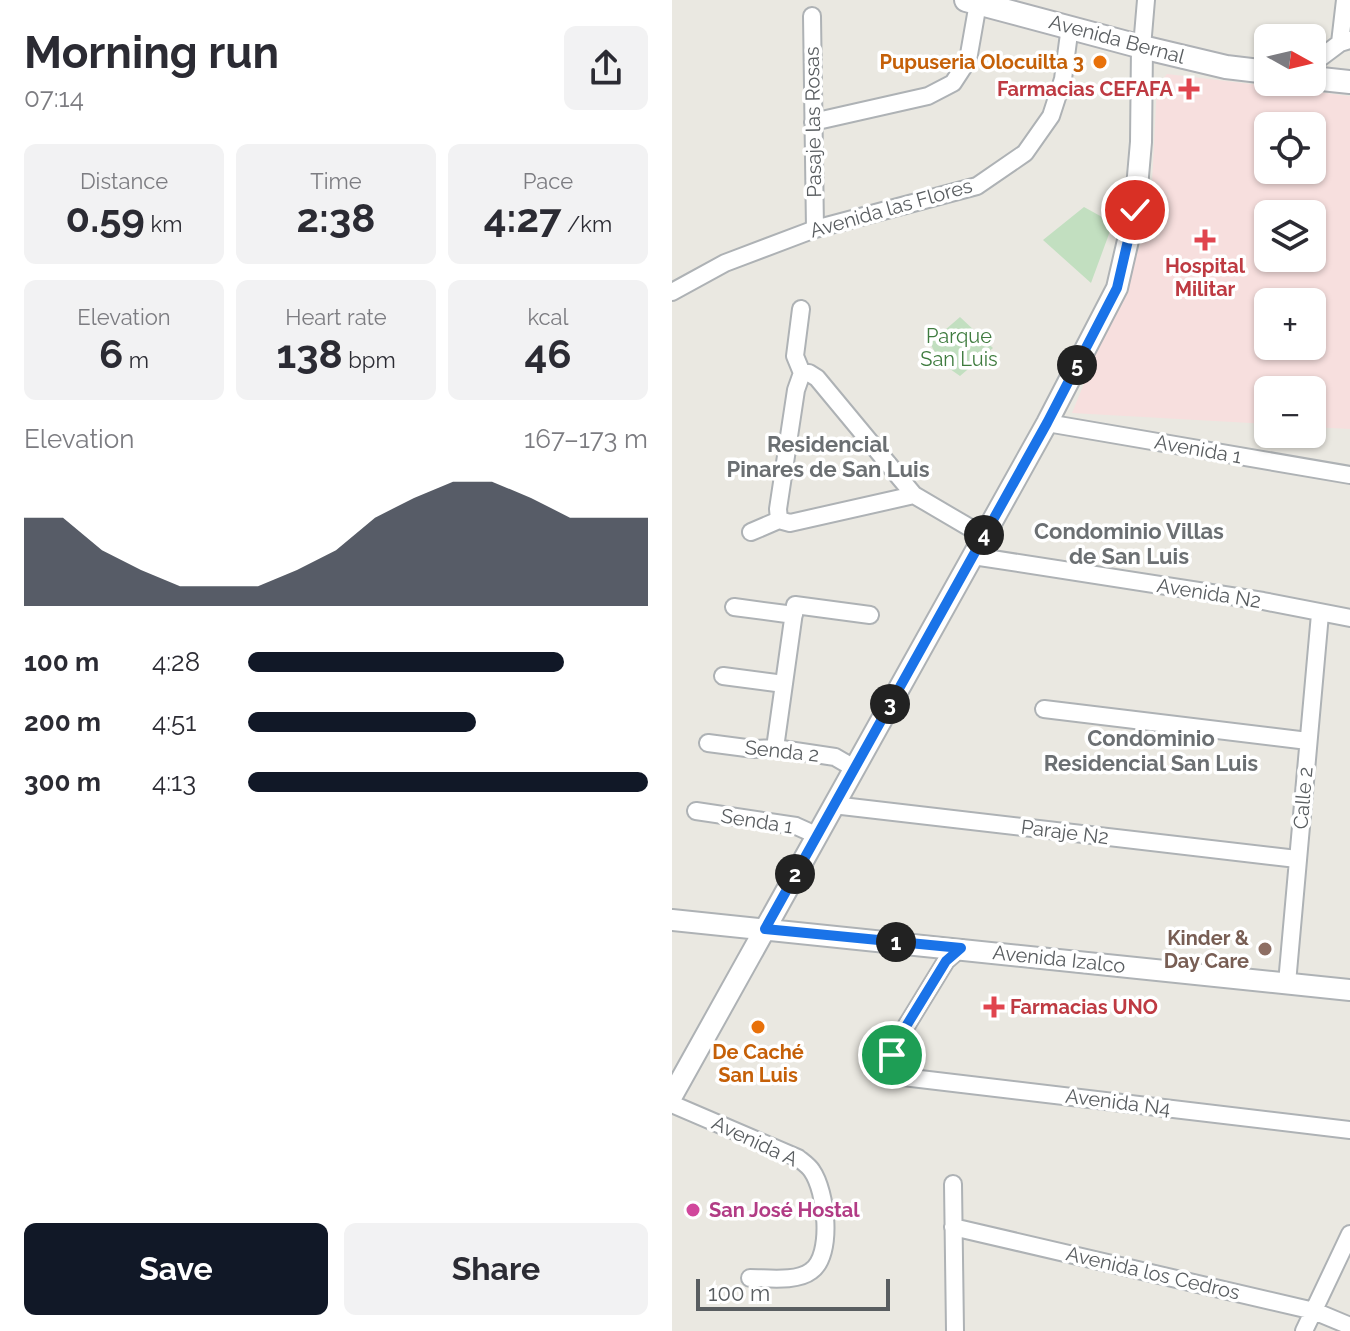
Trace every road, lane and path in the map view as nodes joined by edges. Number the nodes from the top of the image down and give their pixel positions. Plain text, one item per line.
1 (1146, 0) edge
2 (1345, 0) edge
3 (972, 2) edge
4 (812, 16) dead end
5 (1070, 26) junction
6 (1345, 42) edge
7 (1142, 47) junction
8 (1326, 55) edge
9 (1254, 70) edge
10 (1326, 79) edge
11 (1350, 82) edge
12 (813, 122) junction
13 (815, 229) junction
14 (672, 292) edge
15 (801, 309) dead end
16 (802, 373) junction
17 (1047, 423) junction
18 (1350, 475) edge
19 (914, 495) junction
20 (779, 520) junction
21 (751, 532) dead end
22 (984, 536) junction
23 (973, 556) junction
24 (734, 607) dead end
25 (794, 610) junction
26 (1320, 614) junction
27 (870, 615) dead end
28 (1350, 618) edge
29 (723, 676) dead end
30 (784, 684) junction
31 (1044, 709) dead end
32 (1308, 741) junction
33 (708, 743) dead end
34 (775, 748) junction
35 (854, 768) junction
36 (833, 805) junction
37 (696, 811) dead end
38 (816, 835) junction
39 (1297, 859) junction
40 (672, 920) edge
41 (765, 929) junction
42 (961, 948) junction
43 (1287, 983) junction
44 (1350, 990) edge
45 (672, 1096) edge
46 (672, 1104) edge
47 (1350, 1130) edge
48 (953, 1184) dead end
49 (953, 1227) junction
50 (1350, 1234) edge
51 (750, 1278) dead end
52 (1314, 1311) junction
53 (1350, 1326) edge
54 (955, 1331) edge
55 (1304, 1331) edge

1 - 7 street
2 - 6 street
3 - 5 main road, Avenida Bernal
3 - 12 street
4 - 12 street, Pasaje las Rosas
5 - 7 main road, Avenida Bernal
5 - 13 street, Avenida las Flores
6 - 8 street
7 - 9 main road, Avenida Bernal
7 - 17 street
10 - 11 main road
12 - 13 street, Pasaje las Rosas
13 - 14 street, Avenida las Flores
15 - 16 street
16 - 19 street
16 - 20 street
17 - 18 street, Avenida 1
17 - 22 street
19 - 20 street
19 - 22 street
20 - 21 street
22 - 23 street
23 - 26 street, Avenida N2
23 - 35 street
24 - 25 street
25 - 27 street
25 - 30 street
26 - 28 street, Avenida N2
26 - 32 street, Calle 2
29 - 30 street
30 - 34 street
31 - 32 street
32 - 39 street, Calle 2
33 - 34 street, Senda 2
34 - 35 street, Senda 2
35 - 36 street
36 - 38 street
36 - 39 street, Paraje N2
37 - 38 street, Senda 1
38 - 41 street
39 - 43 street, Calle 2
40 - 41 street, Avenida Izalco
41 - 42 street, Avenida Izalco
41 - 45 street
42 - 43 street, Avenida Izalco
42 - 47 street, Avenida N4
43 - 44 street, Avenida Izalco
46 - 51 street, Avenida A
48 - 49 street
49 - 52 street, Avenida los Cedros
49 - 54 street
50 - 52 street
52 - 53 street, Avenida los Cedros
52 - 55 street

